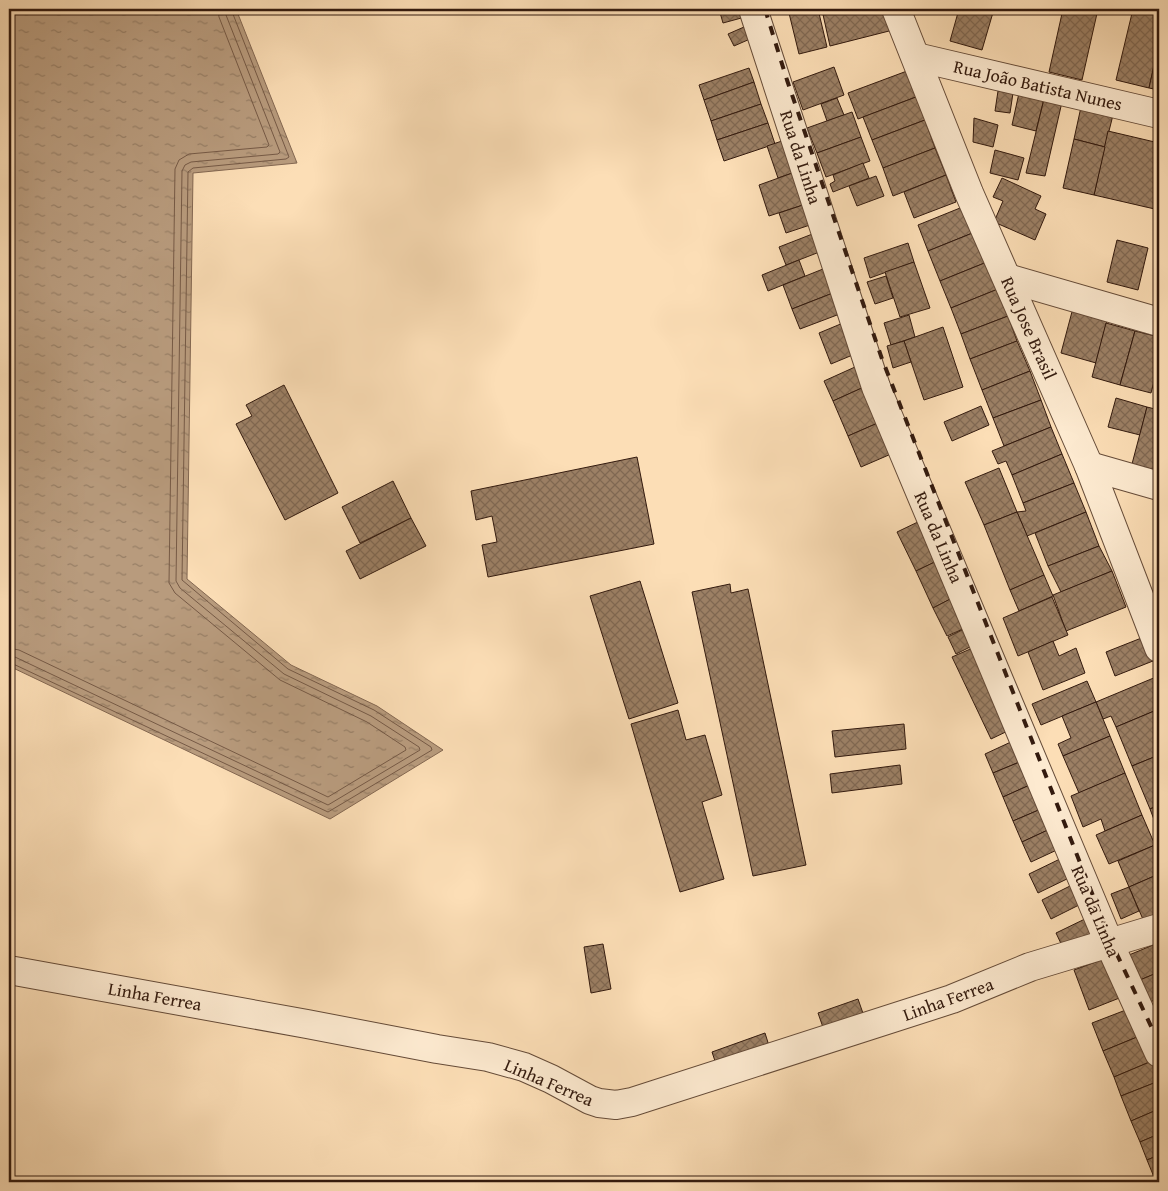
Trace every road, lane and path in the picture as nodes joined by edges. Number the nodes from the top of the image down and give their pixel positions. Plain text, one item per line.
1 (753, 9) edge
2 (896, 9) edge
3 (916, 57) junction
4 (1159, 114) edge
5 (1007, 278) junction
6 (1159, 322) edge
7 (1090, 466) junction
8 (1159, 486) edge
9 (1159, 648) edge
10 (1159, 928) edge
11 (1110, 944) junction
12 (9, 970) edge
13 (1159, 1053) edge

1 - 11 street, Rua da Linha
2 - 3 street, Rua Jose Brasil
3 - 4 street, Rua João Batista Nunes
3 - 5 street, Rua Jose Brasil
5 - 6 street
5 - 7 street, Rua Jose Brasil
7 - 8 street
7 - 9 street, Rua Jose Brasil
10 - 11 street, Linha Ferrea
11 - 12 street, Linha Ferrea
11 - 13 street, Rua da Linha

